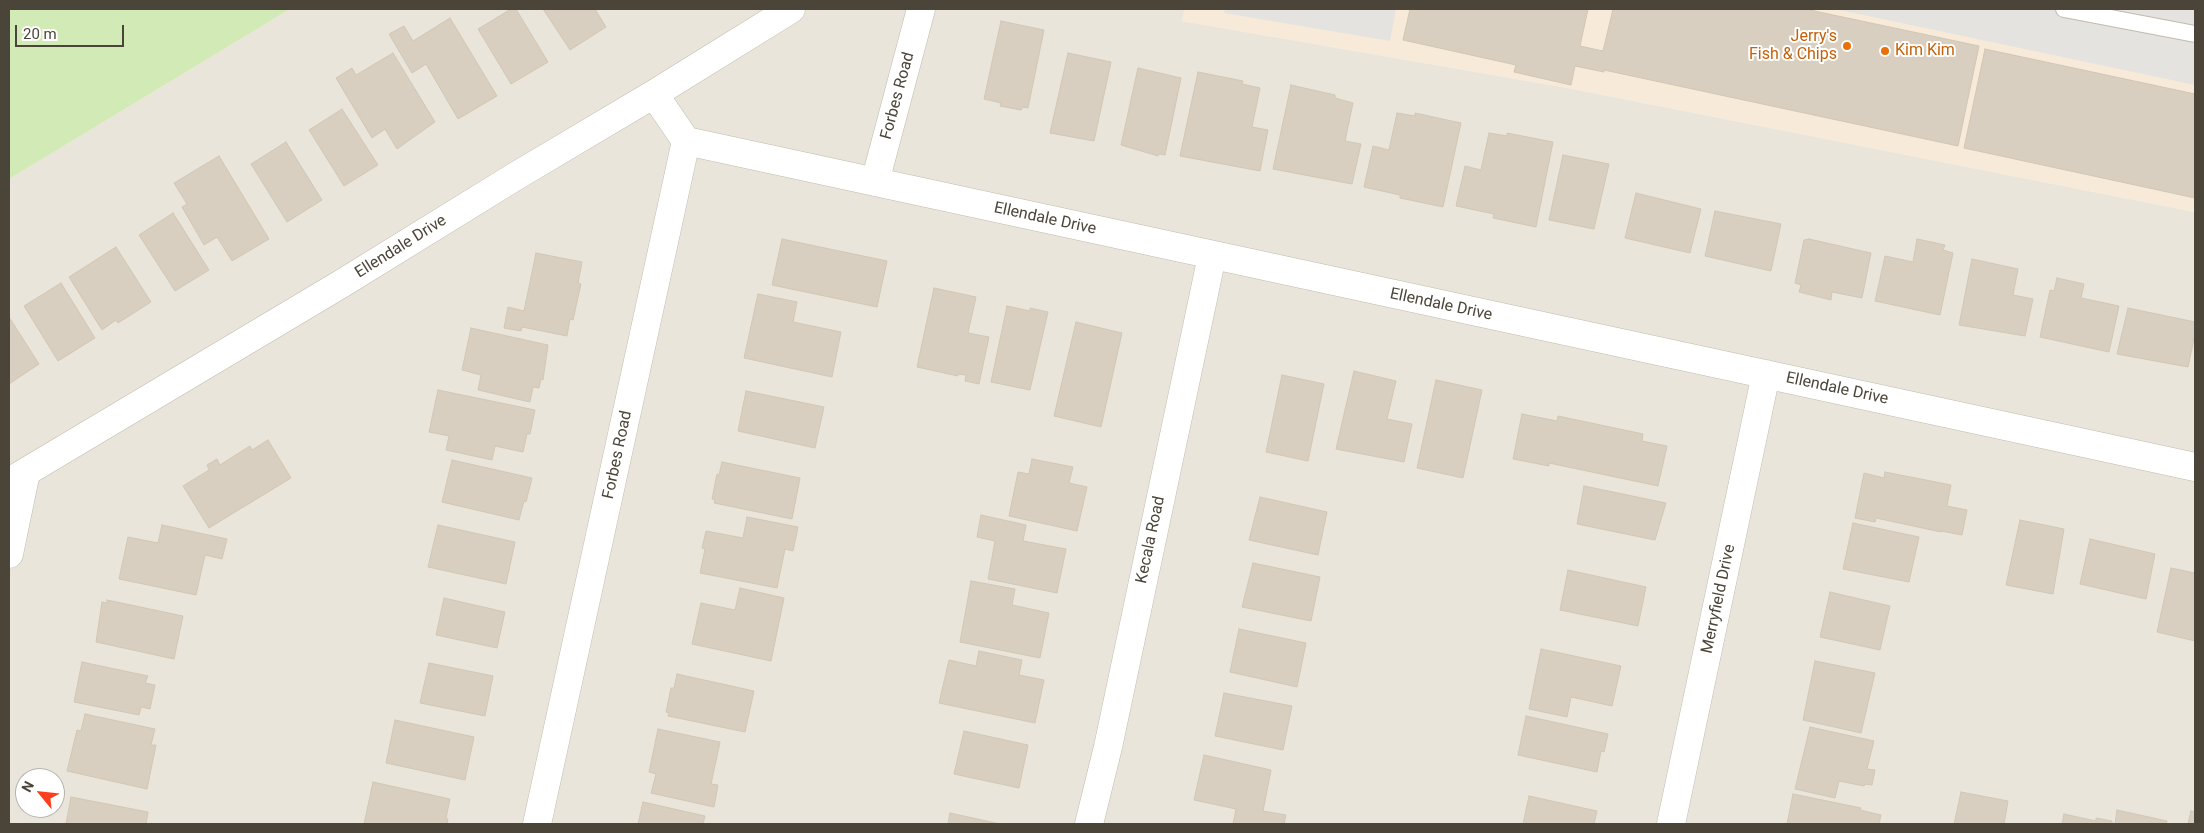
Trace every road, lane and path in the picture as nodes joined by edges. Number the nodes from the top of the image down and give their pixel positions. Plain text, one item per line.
1 (791, 9) edge
2 (921, 9) edge
3 (2064, 9) edge
4 (2195, 34) edge
5 (654, 94) junction
6 (686, 141) junction
7 (875, 182) junction
8 (1212, 256) junction
9 (1766, 374) junction
10 (2195, 467) edge
11 (17, 477) edge
12 (9, 554) edge
13 (537, 824) edge
14 (1089, 824) edge
15 (1670, 824) edge

1 - 5 street, Ellendale Drive
2 - 7 street, Forbes Road
3 - 4 lane
5 - 6 street
5 - 11 street, Ellendale Drive
6 - 7 street, Ellendale Drive
6 - 13 street, Forbes Road
7 - 8 street, Ellendale Drive
8 - 9 street, Ellendale Drive
8 - 14 street, Kecala Road
9 - 10 street, Ellendale Drive
9 - 15 street, Merryfield Drive
11 - 12 street

